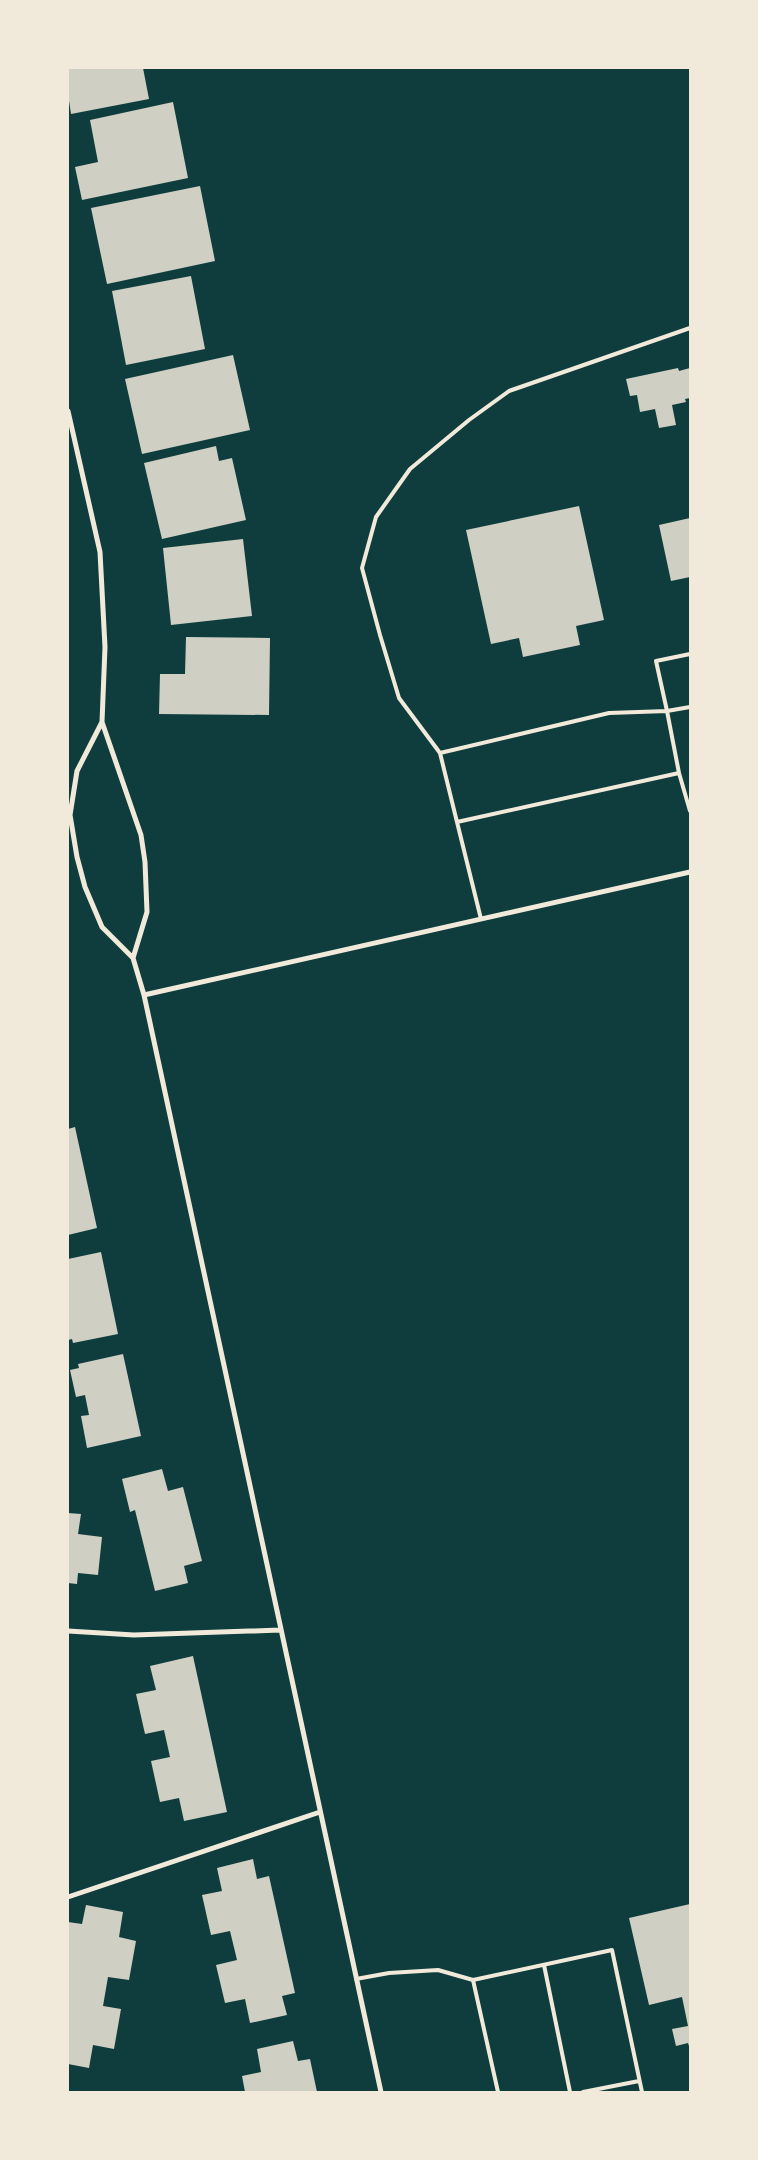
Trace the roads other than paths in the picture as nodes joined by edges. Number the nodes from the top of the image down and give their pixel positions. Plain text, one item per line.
1 (690, 328) edge
2 (68, 411) edge
3 (690, 654) edge
4 (690, 707) edge
5 (666, 712) junction
6 (102, 722) junction
7 (440, 753) junction
8 (679, 773) junction
9 (690, 811) edge
10 (457, 822) junction
11 (690, 872) edge
12 (481, 919) junction
13 (133, 958) junction
14 (144, 995) junction
15 (280, 1630) junction
16 (68, 1631) edge
17 (320, 1812) junction
18 (68, 1897) edge
19 (544, 1965) junction
20 (356, 1979) junction
21 (473, 1980) junction
22 (639, 2081) junction
23 (381, 2092) edge
24 (498, 2092) edge
25 (570, 2092) edge
26 (583, 2092) edge
27 (642, 2092) edge

1 - 7 lane
2 - 6 street
3 - 5 lane
4 - 5 lane
5 - 7 lane
5 - 8 lane
6 - 13 street
6 - 13 street
7 - 10 lane
8 - 9 lane
8 - 10 lane
10 - 12 lane
11 - 12 street
12 - 14 street
13 - 14 street
14 - 15 street
15 - 16 street
15 - 17 street
17 - 18 street
17 - 20 street
19 - 21 lane
19 - 22 lane
19 - 25 lane
20 - 21 lane
20 - 23 street
21 - 24 lane
22 - 26 lane
22 - 27 lane

